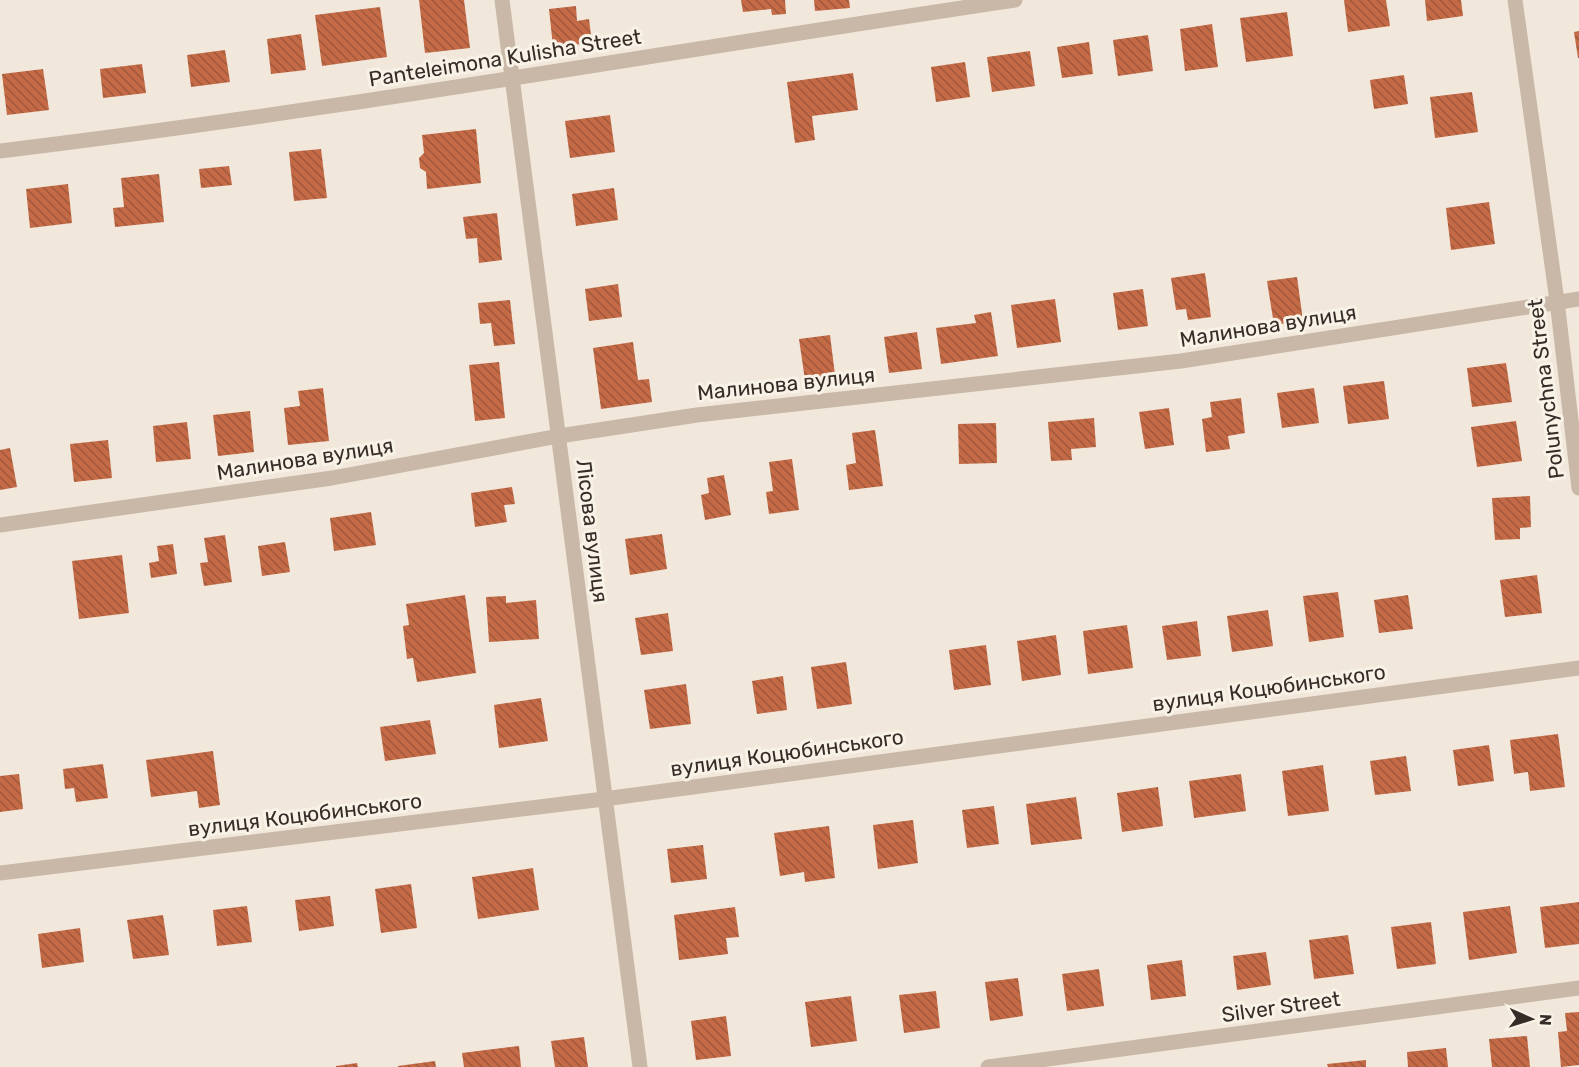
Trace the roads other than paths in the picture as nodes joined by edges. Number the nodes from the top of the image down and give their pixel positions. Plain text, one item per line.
1 (502, 0) edge
2 (1015, 0) edge
3 (1515, 0) edge
4 (512, 79) junction
5 (0, 151) edge
6 (1579, 299) edge
7 (1557, 302) junction
8 (559, 436) junction
9 (1579, 488) edge
10 (0, 525) edge
11 (1579, 668) edge
12 (604, 799) junction
13 (0, 873) edge
14 (1579, 988) edge
15 (640, 1067) edge
16 (988, 1067) edge

1 - 4 street, Лісова вулиця
2 - 4 street, Panteleimona Kulisha Street
3 - 7 street, Polunychna Street
4 - 5 street, Panteleimona Kulisha Street
4 - 8 street, Лісова вулиця
6 - 7 street, Малинова вулиця
7 - 8 street, Малинова вулиця
7 - 9 street, Polunychna Street
8 - 10 street, Малинова вулиця
8 - 12 street, Лісова вулиця
11 - 12 street, вулиця Коцюбинського
12 - 13 street, вулиця Коцюбинського
12 - 15 street, Лісова вулиця
14 - 16 street, Silver Street

